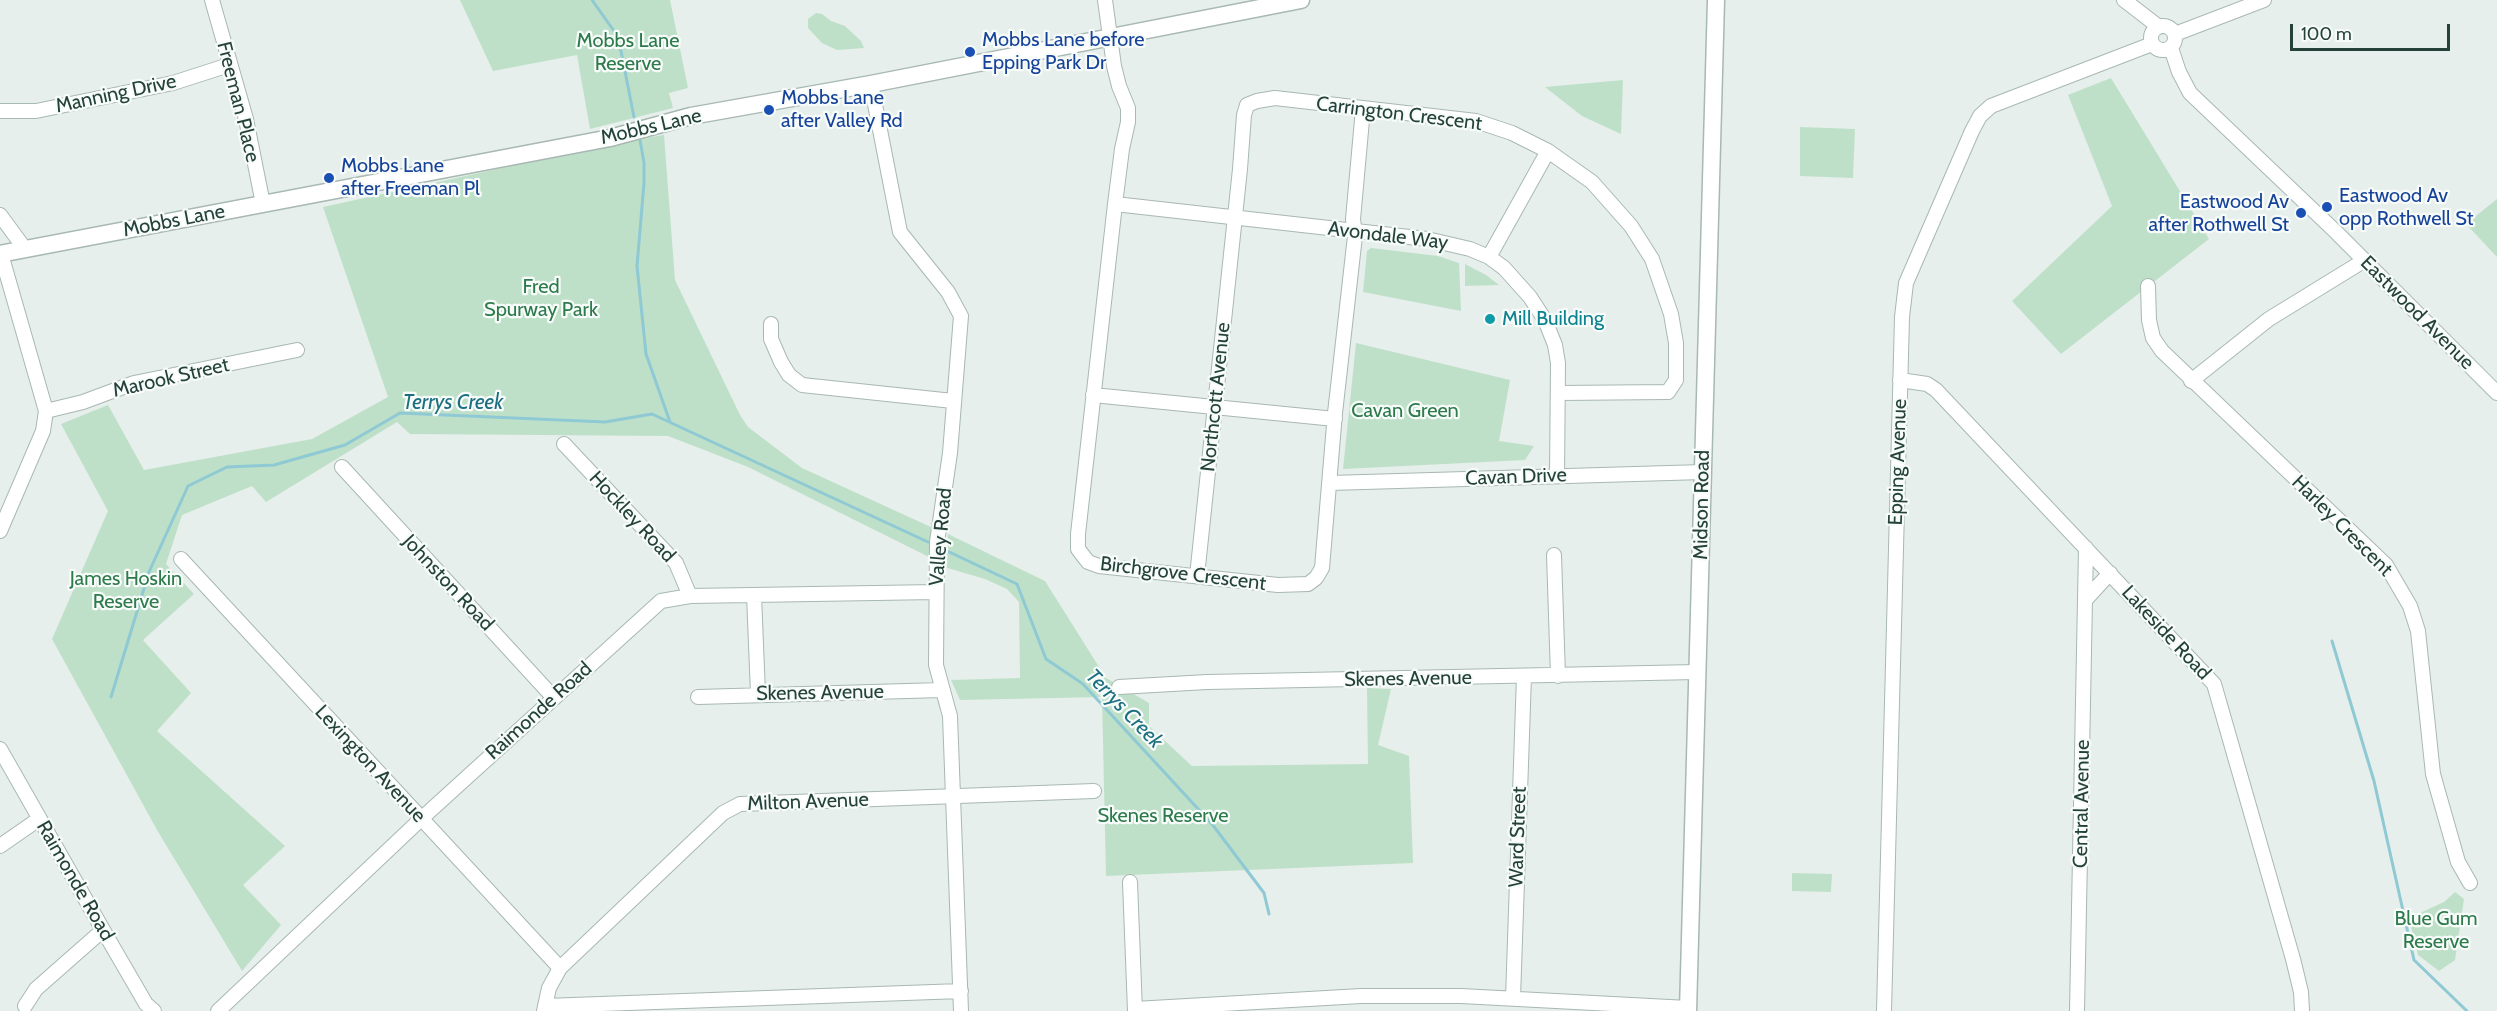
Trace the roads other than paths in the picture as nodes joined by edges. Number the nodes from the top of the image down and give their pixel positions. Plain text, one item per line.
1 (212, 0) edge
2 (1105, 0) edge
3 (1301, 0) edge
4 (1716, 0) edge
5 (2124, 0) edge
6 (2264, 0) edge
7 (2159, 27) junction
8 (1110, 38) junction
9 (2173, 41) junction
10 (2152, 44) junction
11 (229, 65) junction
12 (871, 84) junction
13 (1363, 109) junction
14 (0, 111) edge
15 (1548, 151) junction
16 (263, 204) junction
17 (1114, 204) junction
18 (0, 215) edge
19 (1235, 218) junction
20 (1355, 231) junction
21 (25, 249) junction
22 (0, 254) edge
23 (1489, 257) junction
24 (2365, 260) junction
25 (2148, 286) dead end
26 (771, 324) dead end
27 (297, 350) dead end
28 (1900, 380) junction
29 (2191, 381) junction
30 (1559, 393) junction
31 (2497, 393) edge
32 (1093, 395) junction
33 (953, 401) junction
34 (1215, 408) junction
35 (46, 411) junction
36 (1335, 419) junction
37 (564, 444) dead end
38 (342, 467) dead end
39 (1703, 472) junction
40 (1557, 476) junction
41 (1330, 483) junction
42 (0, 531) edge
43 (2086, 548) junction
44 (1554, 555) dead end
45 (181, 559) dead end
46 (2110, 573) junction
47 (1197, 576) junction
48 (936, 592) junction
49 (754, 595) junction
50 (690, 596) junction
51 (2087, 598) junction
52 (1698, 672) junction
53 (1524, 676) junction
54 (1558, 676) junction
55 (1119, 687) dead end
56 (942, 690) junction
57 (758, 694) junction
58 (698, 697) dead end
59 (554, 698) junction
60 (0, 749) edge
61 (1094, 791) dead end
62 (952, 797) junction
63 (39, 819) junction
64 (421, 819) junction
65 (0, 846) edge
66 (1130, 882) dead end
67 (2470, 883) dead end
68 (103, 930) junction
69 (560, 968) junction
70 (961, 991) junction
71 (1513, 998) junction
72 (26, 1006) dead end
73 (545, 1009) edge
74 (1688, 1009) edge
75 (1135, 1010) edge
76 (154, 1011) edge
77 (219, 1011) edge
78 (961, 1011) edge
79 (1884, 1011) edge
80 (2077, 1011) edge
81 (2302, 1011) edge

1 - 11 street, Freeman Place
2 - 8 street, Birchgrove Crescent
3 - 8 street, Mobbs Lane
4 - 39 street, Midson Road
5 - 7 street
6 - 9 street
7 - 9 street
7 - 10 street
8 - 12 street, Mobbs Lane
8 - 17 street, Birchgrove Crescent
9 - 10 street
9 - 24 street, Eastwood Avenue
10 - 28 street, Epping Avenue
11 - 14 street, Manning Drive
11 - 16 street, Freeman Place
12 - 16 street, Mobbs Lane
12 - 33 street, Valley Road
13 - 15 street, Carrington Crescent
13 - 19 street, Carrington Crescent
13 - 20 street, Birchgrove Crescent
15 - 23 street
15 - 30 street, Carrington Crescent
16 - 21 street, Mobbs Lane
17 - 19 street, Avondale Way
17 - 32 street, Birchgrove Crescent
18 - 21 street
19 - 20 street, Avondale Way
19 - 34 street, Northcott Avenue
20 - 23 street, Avondale Way
20 - 36 street, Birchgrove Crescent
21 - 22 street, Mobbs Lane
22 - 35 street
23 - 30 street, Avondale Way
24 - 29 street
24 - 31 street, Eastwood Avenue
25 - 29 street, Harley Crescent
26 - 33 street
27 - 35 street, Marook Street
28 - 43 street, Lakeside Road
28 - 79 street, Epping Avenue
29 - 67 street, Harley Crescent
30 - 40 street, Avondale Way
32 - 34 street
32 - 47 street, Birchgrove Crescent
33 - 48 street, Valley Road
34 - 36 street
34 - 47 street, Northcott Avenue
35 - 42 street
36 - 41 street, Birchgrove Crescent
37 - 50 street, Hockley Road
38 - 59 street, Johnston Road
39 - 40 street, Cavan Drive
39 - 52 street, Midson Road
40 - 41 street, Cavan Drive
41 - 47 street, Birchgrove Crescent
43 - 46 street, Lakeside Road
43 - 51 street, Central Avenue
44 - 54 street
45 - 64 street, Lexington Avenue
46 - 51 street
46 - 81 street, Lakeside Road
48 - 49 street, Raimonde Road
48 - 56 street, Valley Road
49 - 50 street, Raimonde Road
49 - 57 street
50 - 59 street, Raimonde Road
51 - 80 street, Central Avenue
52 - 54 street, Skenes Avenue
52 - 74 street, Midson Road
53 - 54 street, Skenes Avenue
53 - 55 street, Skenes Avenue
53 - 71 street, Ward Street
56 - 57 street, Skenes Avenue
56 - 62 street, Valley Road
57 - 58 street, Skenes Avenue
59 - 64 street, Raimonde Road
60 - 63 street, Raimonde Road
61 - 62 street, Milton Avenue
62 - 69 street, Milton Avenue
62 - 70 street, Valley Road
63 - 65 street
63 - 68 street, Raimonde Road
64 - 69 street, Lexington Avenue
64 - 77 street, Raimonde Road
66 - 75 street
68 - 72 street
68 - 76 street, Raimonde Road
69 - 73 street, Milton Avenue
70 - 73 street
70 - 78 street, Valley Road
71 - 74 street
71 - 75 street

